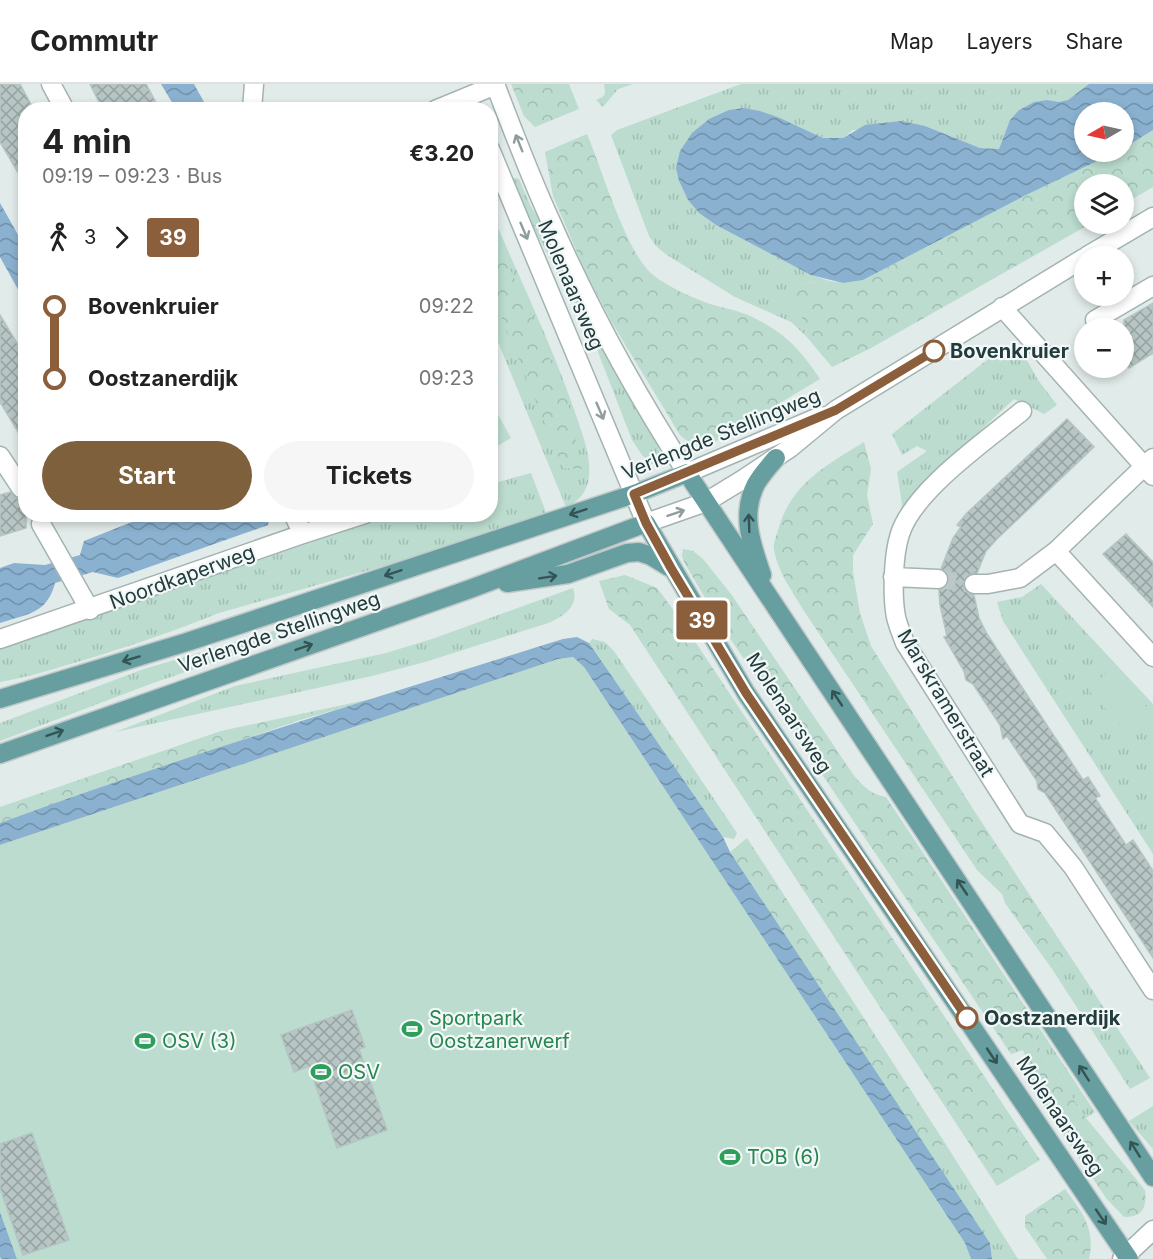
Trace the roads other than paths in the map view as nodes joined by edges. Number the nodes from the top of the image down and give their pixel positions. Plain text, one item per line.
1 (51, 84) edge
2 (254, 84) edge
3 (496, 85) edge
4 (470, 96) edge
5 (61, 102) edge
6 (253, 102) edge
7 (455, 102) edge
8 (498, 169) edge
9 (1153, 217) edge
10 (1104, 246) edge
11 (1074, 264) edge
12 (1153, 286) edge
13 (1002, 307) junction
14 (1098, 318) edge
15 (836, 410) junction
16 (1022, 411) dead end
17 (776, 458) junction
18 (9, 466) edge
19 (1150, 467) edge
20 (687, 473) junction
21 (18, 482) edge
22 (634, 494) junction
23 (706, 502) junction
24 (297, 522) edge
25 (340, 522) edge
26 (646, 523) junction
27 (41, 524) dead end
28 (303, 534) junction
29 (1056, 551) junction
30 (671, 568) junction
31 (893, 576) junction
32 (938, 579) tunnel mouth
33 (974, 584) tunnel mouth
34 (470, 589) junction
35 (770, 599) junction
36 (90, 610) junction
37 (0, 639) edge
38 (1153, 657) edge
39 (0, 699) edge
40 (0, 754) edge
41 (1153, 990) edge
42 (1153, 1177) edge
43 (1153, 1230) edge
44 (1126, 1258) edge

1 - 5 street
2 - 6 street
3 - 4 street
20 -> 3 street, Molenaarsweg
4 - 7 street
8 -> 22 street, Molenaarsweg
9 - 10 street
11 - 13 street
12 - 14 street
13 - 15 street
13 - 19 street
15 - 17 street, Verlengde Stellingweg
15 - 20 street, Verlengde Stellingweg
16 - 31 street, Marskramerstraat
17 - 23 street, Verlengde Stellingweg
35 -> 17 main road
18 - 21 street
19 - 29 street
20 - 22 main road, Verlengde Stellingweg
20 - 23 main road, Molenaarsweg
22 - 26 street, Molenaarsweg
22 -> 39 main road, Verlengde Stellingweg
26 -> 23 street, Verlengde Stellingweg
23 - 35 main road, Molenaarsweg
24 - 28 street
25 - 28 street, Noordkaperweg
26 - 30 main road, Molenaarsweg
26 - 34 main road, Verlengde Stellingweg
27 - 36 street
28 - 36 street, Noordkaperweg
29 - 33 street
29 - 38 street
34 -> 30 main road
30 -> 44 main road, Molenaarsweg
31 - 32 street
31 - 41 street, Marskramerstraat
40 -> 34 main road, Verlengde Stellingweg
42 -> 35 main road, Molenaarsweg
36 - 37 street, Noordkaperweg
43 - 44 street

